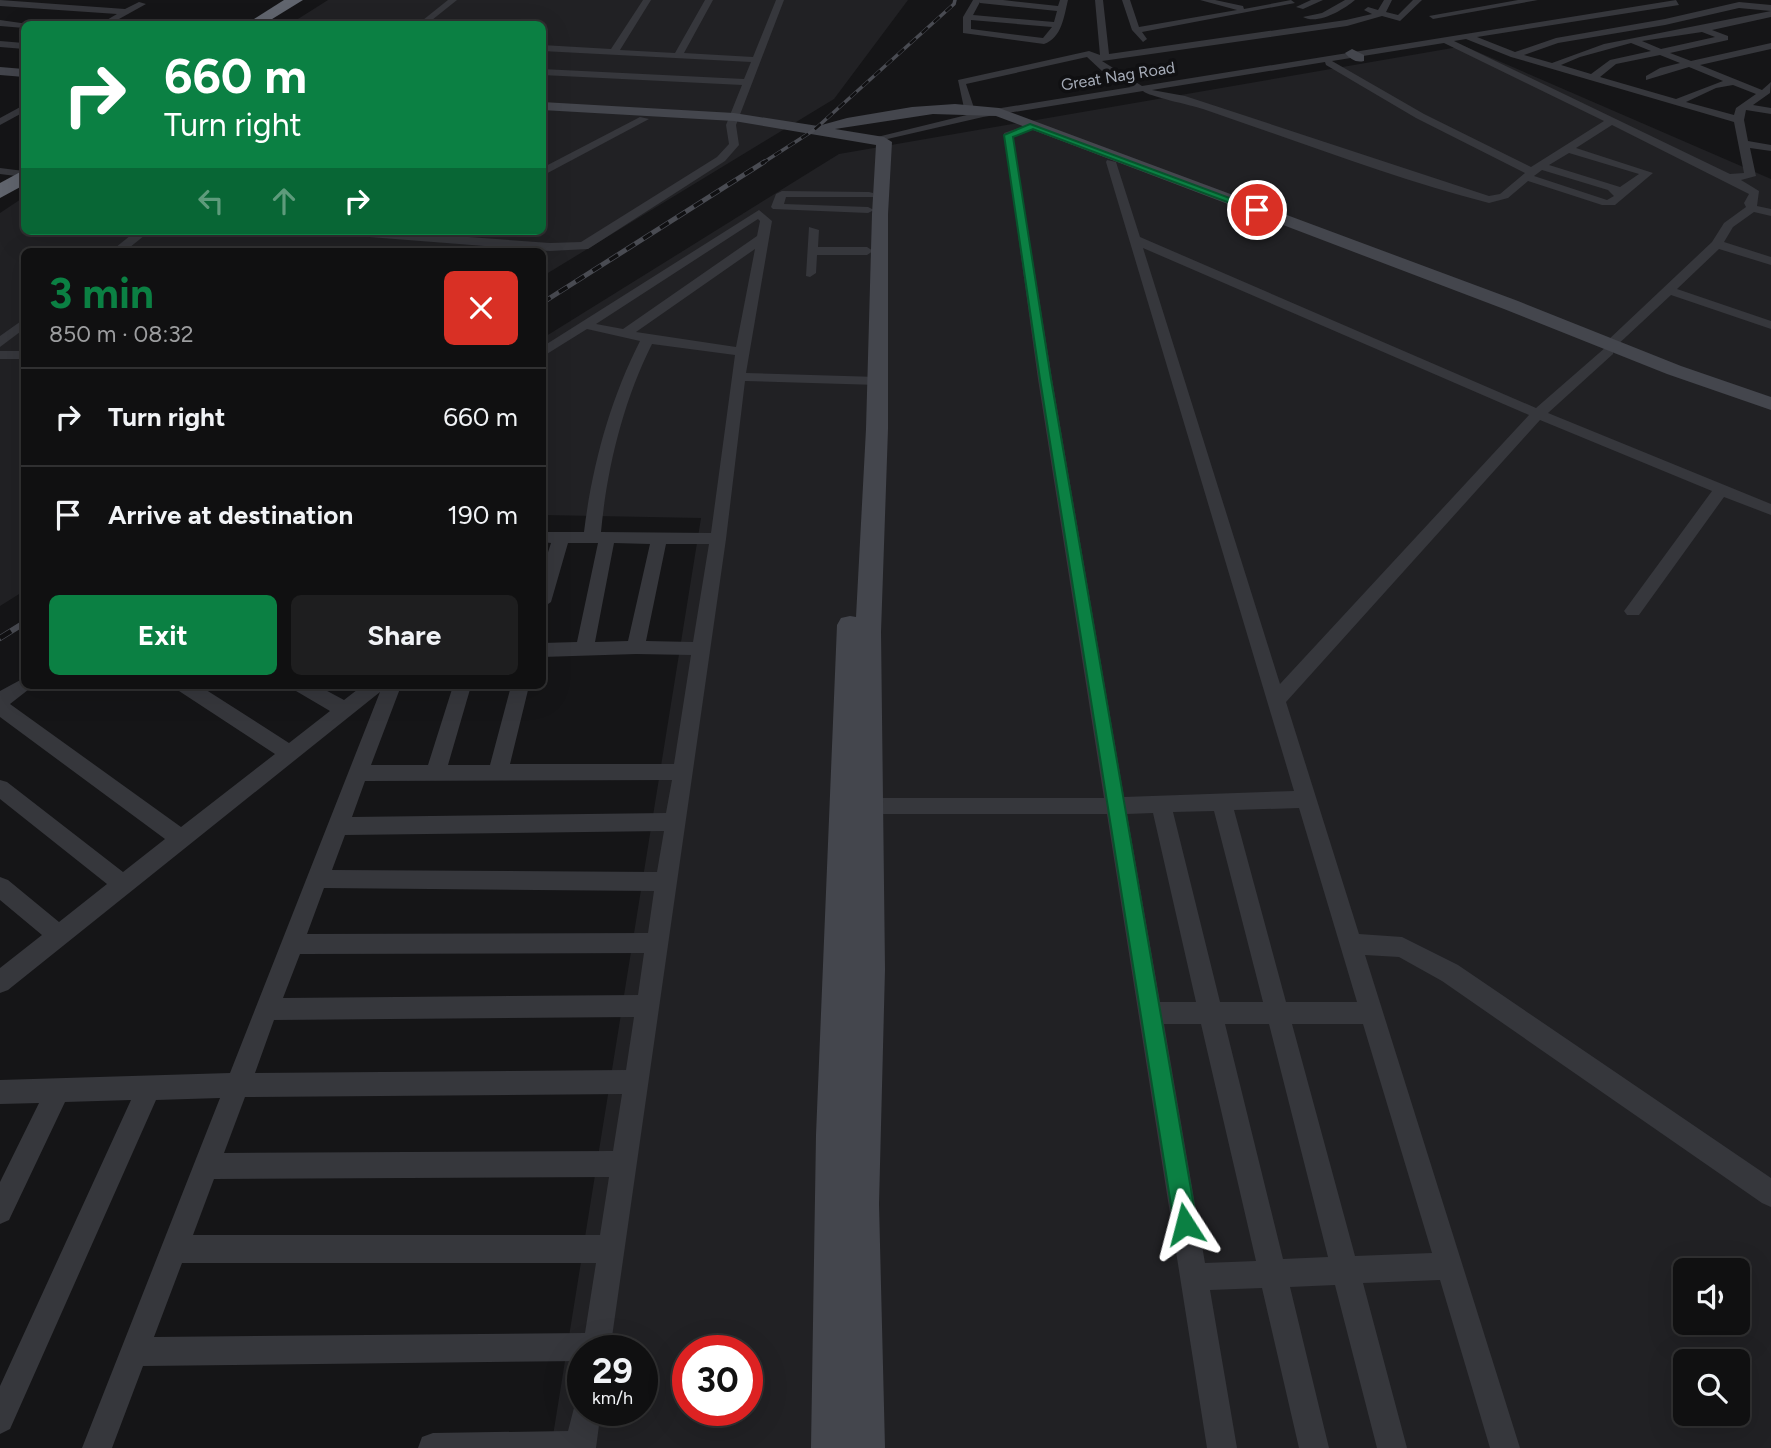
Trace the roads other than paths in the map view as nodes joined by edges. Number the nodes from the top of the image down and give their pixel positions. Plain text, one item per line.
1 (295, 0) edge
2 (307, 0) edge
3 (453, 0) edge
4 (647, 0) edge
5 (709, 0) edge
6 (780, 0) edge
7 (1039, 0) edge
8 (1099, 0) edge
9 (1126, 0) edge
10 (1204, 0) edge
11 (1277, 0) edge
12 (1319, 0) edge
13 (1335, 0) edge
14 (1388, 0) edge
15 (1672, 1) edge
16 (976, 2) edge
17 (1349, 2) edge
18 (1534, 2) edge
19 (0, 4) edge
20 (142, 4) dead end
21 (1223, 4) junction
22 (1418, 4) edge
23 (1295, 5) junction
24 (1197, 8) dead end
25 (1771, 8) edge
26 (1555, 10) dead end
27 (1061, 11) edge
28 (1251, 11) junction
29 (127, 12) junction
30 (1380, 13) junction
31 (1771, 14) edge
32 (1324, 15) junction
33 (1145, 16) dead end
34 (1433, 16) dead end
35 (967, 17) junction
36 (1132, 18) junction
37 (1300, 18) dead end
38 (1580, 19) junction
39 (110, 21) edge
40 (261, 21) edge
41 (272, 21) edge
42 (426, 21) edge
43 (0, 23) edge
44 (1347, 23) junction
45 (21, 25) edge
46 (1136, 30) junction
47 (1705, 30) junction
48 (1609, 31) junction
49 (1468, 37) junction
50 (1158, 38) dead end
51 (1047, 40) junction
52 (1144, 40) junction
53 (1447, 41) junction
54 (1633, 41) junction
55 (0, 44) edge
56 (1060, 44) dead end
57 (1082, 45) dead end
58 (21, 46) edge
59 (1771, 46) edge
60 (1104, 47) junction
61 (1353, 47) junction
62 (546, 48) edge
63 (1158, 51) junction
64 (1658, 51) junction
65 (614, 52) junction
66 (678, 55) junction
67 (1514, 55) junction
68 (1099, 58) junction
69 (757, 60) junction
70 (1329, 63) junction
71 (1688, 63) junction
72 (1552, 66) junction
73 (0, 71) edge
74 (546, 72) edge
75 (21, 74) edge
76 (21, 74) edge
77 (1593, 77) junction
78 (0, 78) edge
79 (1649, 78) dead end
80 (748, 82) junction
81 (1733, 82) junction
82 (1142, 90) junction
83 (1767, 92) edge
84 (1677, 102) junction
85 (0, 105) edge
86 (546, 106) edge
87 (1744, 107) junction
88 (21, 108) edge
89 (21, 110) edge
90 (1771, 111) edge
91 (546, 113) edge
92 (988, 113) junction
93 (644, 120) junction
94 (1739, 120) junction
95 (732, 121) junction
96 (1611, 121) junction
97 (0, 122) edge
98 (1028, 128) junction
99 (814, 130) junction
100 (877, 141) junction
101 (1744, 145) junction
102 (1570, 147) junction
103 (1771, 148) edge
104 (1676, 152) junction
105 (1114, 160) junction
106 (546, 171) edge
107 (1534, 171) junction
108 (15, 174) edge
109 (1728, 177) junction
110 (0, 192) edge
111 (869, 203) junction
112 (1752, 208) junction
113 (1771, 214) edge
114 (813, 230) dead end
115 (139, 235) edge
116 (388, 235) edge
117 (433, 235) edge
118 (764, 237) junction
119 (428, 238) junction
120 (1136, 240) junction
121 (1717, 244) junction
122 (121, 248) edge
123 (812, 251) junction
124 (866, 251) junction
125 (684, 260) junction
126 (1771, 261) edge
127 (716, 271) junction
128 (810, 273) dead end
129 (1670, 290) junction
130 (585, 325) junction
131 (1771, 325) edge
132 (21, 326) edge
133 (625, 334) junction
134 (648, 339) junction
135 (0, 343) edge
136 (1610, 348) junction
137 (546, 350) edge
138 (742, 352) junction
139 (0, 355) edge
140 (21, 355) edge
141 (739, 377) junction
142 (870, 381) junction
143 (1771, 404) edge
144 (1771, 412) edge
145 (1538, 414) junction
146 (1721, 490) junction
147 (1771, 510) edge
148 (546, 537) edge
149 (561, 537) junction
150 (600, 538) junction
151 (659, 538) junction
152 (718, 539) junction
153 (546, 589) edge
154 (1633, 611) dead end
155 (636, 647) junction
156 (585, 648) junction
157 (701, 649) junction
158 (546, 650) edge
159 (21, 687) edge
160 (191, 689) edge
161 (308, 689) edge
162 (371, 689) edge
163 (390, 689) edge
164 (461, 689) edge
165 (519, 689) edge
166 (0, 701) edge
167 (1275, 702) junction
168 (0, 707) edge
169 (345, 710) junction
170 (290, 754) junction
171 (683, 772) junction
172 (358, 773) junction
173 (435, 773) junction
174 (498, 773) junction
175 (0, 789) edge
176 (1305, 799) junction
177 (1222, 802) junction
178 (1161, 804) junction
179 (869, 806) junction
180 (1117, 806) junction
181 (676, 822) junction
182 (338, 826) junction
183 (181, 839) junction
184 (317, 879) junction
185 (667, 881) junction
186 (124, 885) junction
187 (0, 887) edge
188 (855, 928) junction
189 (59, 936) junction
190 (657, 943) junction
191 (292, 944) junction
192 (1349, 944) junction
193 (0, 982) edge
194 (648, 1006) junction
195 (267, 1009) junction
196 (1151, 1013) junction
197 (1209, 1013) junction
198 (1276, 1013) junction
199 (1371, 1013) junction
200 (636, 1082) junction
201 (237, 1085) junction
202 (149, 1088) junction
203 (58, 1090) junction
204 (0, 1092) edge
205 (624, 1164) junction
206 (206, 1166) junction
207 (1771, 1194) edge
208 (0, 1211) edge
209 (174, 1249) junction
210 (611, 1249) junction
211 (1449, 1266) junction
212 (1345, 1270) junction
213 (1272, 1274) junction
214 (1194, 1277) junction
215 (598, 1335) edge
216 (567, 1349) edge
217 (134, 1352) junction
218 (0, 1419) edge
219 (584, 1426) edge
220 (581, 1447) edge
221 (97, 1448) edge
222 (433, 1448) edge
223 (832, 1448) edge
224 (863, 1448) edge
225 (1222, 1448) edge
226 (1314, 1448) edge
227 (1392, 1448) edge
228 (1505, 1448) edge

1 - 40 highway
2 - 41 highway
3 - 42 street
4 - 65 street
5 - 66 street
6 - 69 street
7 - 27 street
8 - 60 street
9 - 36 street
10 - 21 street
11 - 23 street
12 - 23 street
13 - 17 street
14 - 30 street
15 - 38 street
16 - 27 street
16 - 35 street
17 - 30 street
17 - 32 street
18 - 34 street
19 - 29 street
20 - 29 street
21 - 24 street
21 - 28 street
22 - 30 street
23 - 28 street
23 - 32 street
25 - 48 street
26 - 38 street
27 - 35 street
27 - 51 street
28 - 46 street
29 - 39 street
30 - 44 street
31 - 47 street
32 - 37 street
32 - 44 street
33 - 36 street
35 - 51 street
36 - 46 street
38 - 48 street
38 - 49 street
43 - 45 street
44 - 61 street
44 - 63 street
46 - 52 street
47 - 54 street
47 - 64 street
48 - 54 street
48 - 67 street
49 - 53 street
49 - 67 street
50 - 52 street
51 - 56 street
52 - 63 street
53 - 61 street
53 - 96 street
54 - 64 street
54 - 72 street
55 - 58 street
57 - 60 street
59 - 71 street
60 - 68 street
61 - 70 street
61 - 82 street, Great Nag Road
62 - 65 street
63 - 68 street
64 - 71 street
64 - 77 street
65 - 66 street
66 - 69 street
67 - 72 street
68 - 82 street
68 - 92 street
69 - 80 street
70 - 82 street
70 - 107 street
71 - 79 street
71 - 81 street
72 - 77 street
73 - 75 main road
74 - 80 street
76 - 78 main road
77 - 84 street
80 - 95 street
81 - 83 street
81 - 84 street
82 - 92 street
82 - 107 street
83 - 87 street
84 - 94 street
85 - 88 street
86 - 95 main road
87 - 90 street
87 - 94 street
89 - 97 street
91 - 93 main road
92 - 98 main road
92 - 99 main road
92 - 100 street
93 - 95 main road
93 - 106 street
94 - 101 street
95 - 99 main road
95 - 119 street
96 - 102 street
96 - 104 street
98 - 105 main road
98 - 180 street
99 - 100 main road
100 - 111 main road
100 - 142 main road
101 - 103 street
101 - 109 street
102 - 104 street
102 - 107 street
102 - 107 street
104 - 109 street
105 - 120 street
105 - 136 main road
107 - 107 street
108 - 110 highway
109 - 112 street
111 - 111 street
111 - 124 main road
112 - 113 street
112 - 121 street
114 - 123 street
115 - 122 street
116 - 119 street
117 - 119 street
118 - 125 street
118 - 127 street
118 - 138 street
120 - 145 street
120 - 167 street
121 - 126 street
121 - 129 street
123 - 124 street
123 - 128 street
124 - 142 main road
125 - 127 street
125 - 130 street
127 - 133 street
129 - 131 street
129 - 136 street
130 - 133 street
130 - 137 street
132 - 135 street
133 - 134 street
134 - 138 street
134 - 150 street
136 - 143 main road
136 - 144 main road
136 - 145 street
138 - 141 street
139 - 140 street
141 - 142 street
141 - 152 street
142 - 179 main road
142 - 188 main road
145 - 146 street
145 - 167 street
146 - 147 street
146 - 154 street
148 - 149 street
149 - 150 street
149 - 153 street
150 - 151 street
150 - 156 street
151 - 152 street
151 - 155 street
152 - 157 street
155 - 156 street
155 - 157 street
156 - 158 street
157 - 171 street
159 - 166 street
160 - 170 street
161 - 169 street
162 - 169 street
163 - 172 street
164 - 173 street
165 - 174 street
167 - 176 street
168 - 183 street
169 - 170 street
170 - 183 street
171 - 174 street
171 - 181 street
172 - 173 street
172 - 182 street
173 - 174 street
175 - 186 street
176 - 177 street
176 - 192 street
177 - 178 street
177 - 198 street
178 - 180 street
178 - 197 street
179 - 180 street
179 - 188 main road
180 - 196 street
181 - 182 street
181 - 185 street
182 - 184 street
183 - 186 street
184 - 185 street
184 - 191 street
185 - 190 street
186 - 189 street
187 - 189 street
188 - 223 main road
188 - 224 main road
189 - 193 street
190 - 191 street
190 - 194 street
191 - 195 street
192 - 199 street
192 - 207 street
194 - 195 street
194 - 200 street
195 - 201 street
196 - 197 street
196 - 214 street
197 - 198 street
197 - 213 street
198 - 199 street
198 - 212 street
199 - 211 street
200 - 201 street
200 - 205 street
201 - 202 street
201 - 206 street
202 - 203 street
202 - 218 street
203 - 204 street
203 - 208 street
205 - 206 street
205 - 210 street
206 - 209 street
209 - 210 street
209 - 217 street
210 - 215 street
211 - 212 street
211 - 228 street
212 - 213 street
212 - 227 street
213 - 214 street
213 - 226 street
214 - 225 street
216 - 217 street
217 - 221 street
219 - 220 street
220 - 222 street

